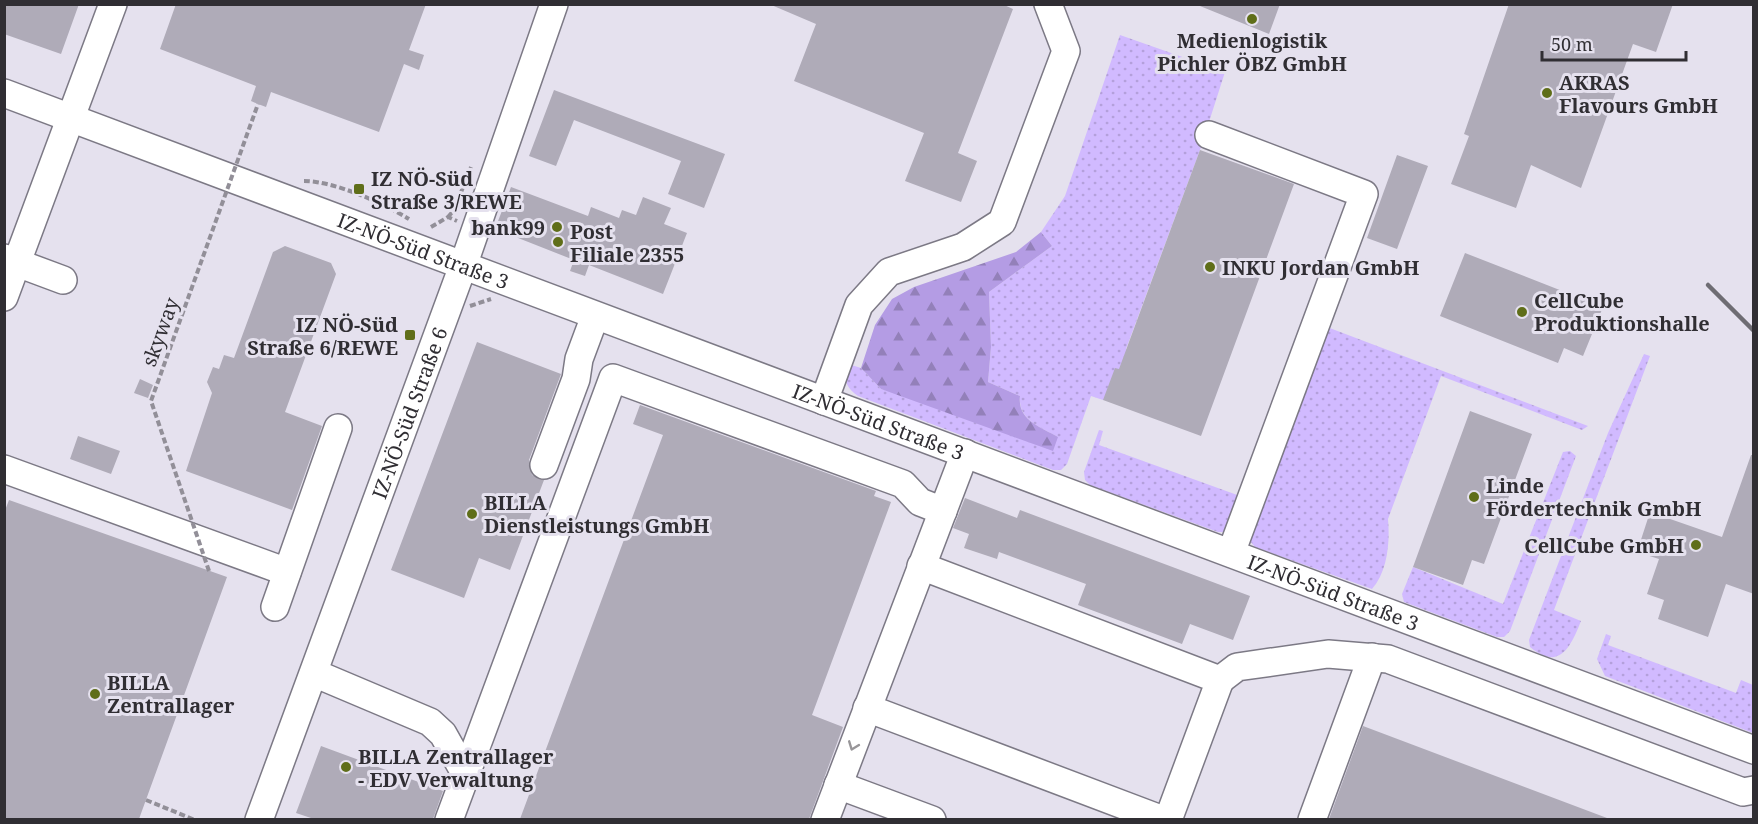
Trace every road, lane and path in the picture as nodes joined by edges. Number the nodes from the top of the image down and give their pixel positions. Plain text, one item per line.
1 (113, 4) edge
2 (554, 4) edge
3 (1048, 4) edge
4 (4, 93) edge
5 (258, 104) dead end
6 (71, 119) junction
7 (1209, 135) dead end
8 (11, 260) edge
9 (463, 266) junction
10 (63, 280) dead end
11 (4, 297) edge
12 (595, 316) junction
13 (824, 402) junction
14 (338, 428) dead end
15 (965, 453) junction
16 (544, 465) dead end
17 (4, 469) edge
18 (943, 511) junction
19 (1231, 553) junction
20 (921, 566) junction
21 (209, 571) dead end
22 (287, 572) junction
23 (275, 607) dead end
24 (1372, 657) junction
25 (314, 673) junction
26 (1220, 680) junction
27 (867, 708) junction
28 (1754, 750) edge
29 (466, 775) junction
30 (838, 785) junction
31 (1748, 791) edge
32 (146, 800) dead end
33 (195, 819) edge
34 (260, 819) edge
35 (449, 819) edge
36 (825, 819) edge
37 (932, 819) edge
38 (1163, 819) edge
39 (1168, 819) edge
40 (1312, 819) edge

1 - 6 street
2 - 9 street, IZ-NÖ-Süd Straße 6
3 - 13 street
4 - 6 street, IZ-NÖ-Süd Straße 3
5 - 21 path, skyway, bridge
6 - 8 street
6 - 9 street, IZ-NÖ-Süd Straße 3
7 - 19 street
8 - 10 street
8 - 11 street
9 - 12 street, IZ-NÖ-Süd Straße 3
9 - 25 street, IZ-NÖ-Süd Straße 6
12 - 13 street, IZ-NÖ-Süd Straße 3
12 - 16 street
13 - 15 street, IZ-NÖ-Süd Straße 3
14 - 22 street
15 - 18 street
15 - 19 street, IZ-NÖ-Süd Straße 3
17 - 22 street
18 - 20 street
18 - 29 street
19 - 28 street, IZ-NÖ-Süd Straße 3
20 - 26 street
20 - 27 street
22 - 23 street
24 - 26 street
24 - 31 street
24 - 40 street
25 - 29 street
25 - 34 street, IZ-NÖ-Süd Straße 6
26 - 39 street
27 -> 30 street
27 - 38 street
29 - 35 street
30 - 36 street
30 - 37 street
32 - 33 path

